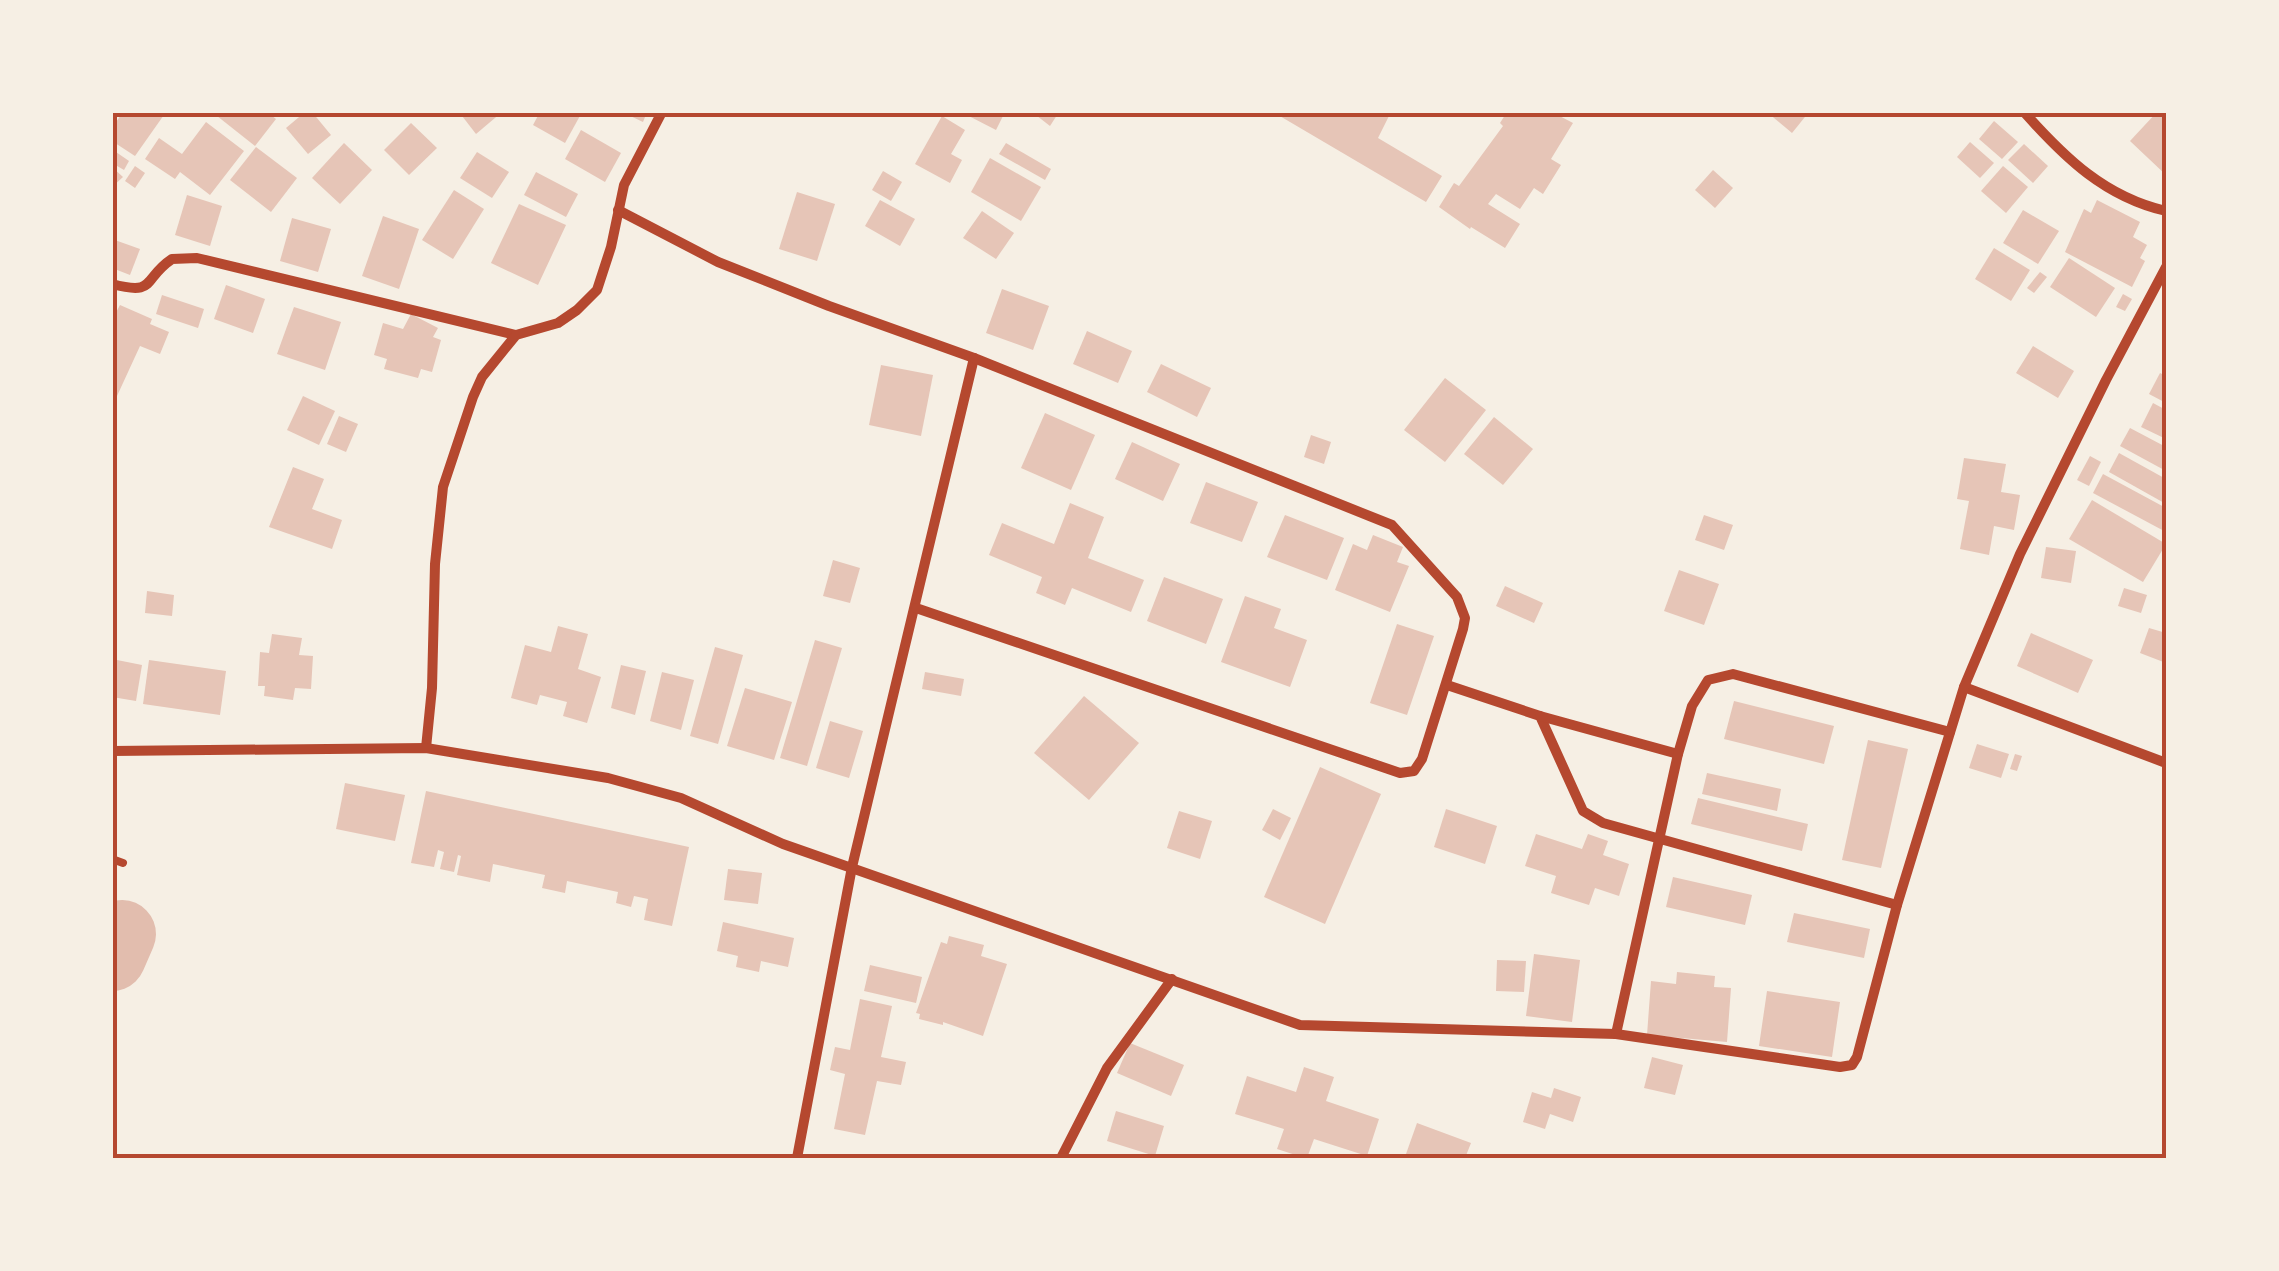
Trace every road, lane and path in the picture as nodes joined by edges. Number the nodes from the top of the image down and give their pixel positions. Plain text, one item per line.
1 (662, 112) edge
2 (2024, 112) edge
3 (618, 210) junction
4 (2166, 211) edge
5 (2166, 268) edge
6 (112, 284) edge
7 (516, 336) junction
8 (974, 358) junction
9 (916, 608) junction
10 (1447, 685) junction
11 (1964, 688) junction
12 (1540, 716) junction
13 (1950, 732) junction
14 (426, 748) junction
15 (112, 751) edge
16 (1678, 754) junction
17 (2166, 764) edge
18 (1659, 841) junction
19 (112, 859) edge
20 (123, 863) dead end
21 (852, 868) junction
22 (1897, 905) junction
23 (1172, 979) junction
24 (1616, 1034) junction
25 (796, 1158) edge
26 (1060, 1158) edge

1 - 3 street
2 - 4 street
3 - 7 street
3 - 8 street
5 - 11 street
6 - 7 street
7 - 14 street
8 - 9 street
8 - 10 street
9 - 10 street
9 - 21 street
10 - 12 street
11 - 13 street
11 - 17 street
12 - 16 street
12 - 18 street
13 - 16 street
13 - 22 street
14 - 15 street
14 - 21 street
16 - 18 street
18 - 22 street
18 - 24 street
19 - 20 lane
21 - 23 street
21 - 25 street
22 - 24 street
23 - 24 street
23 - 26 street

